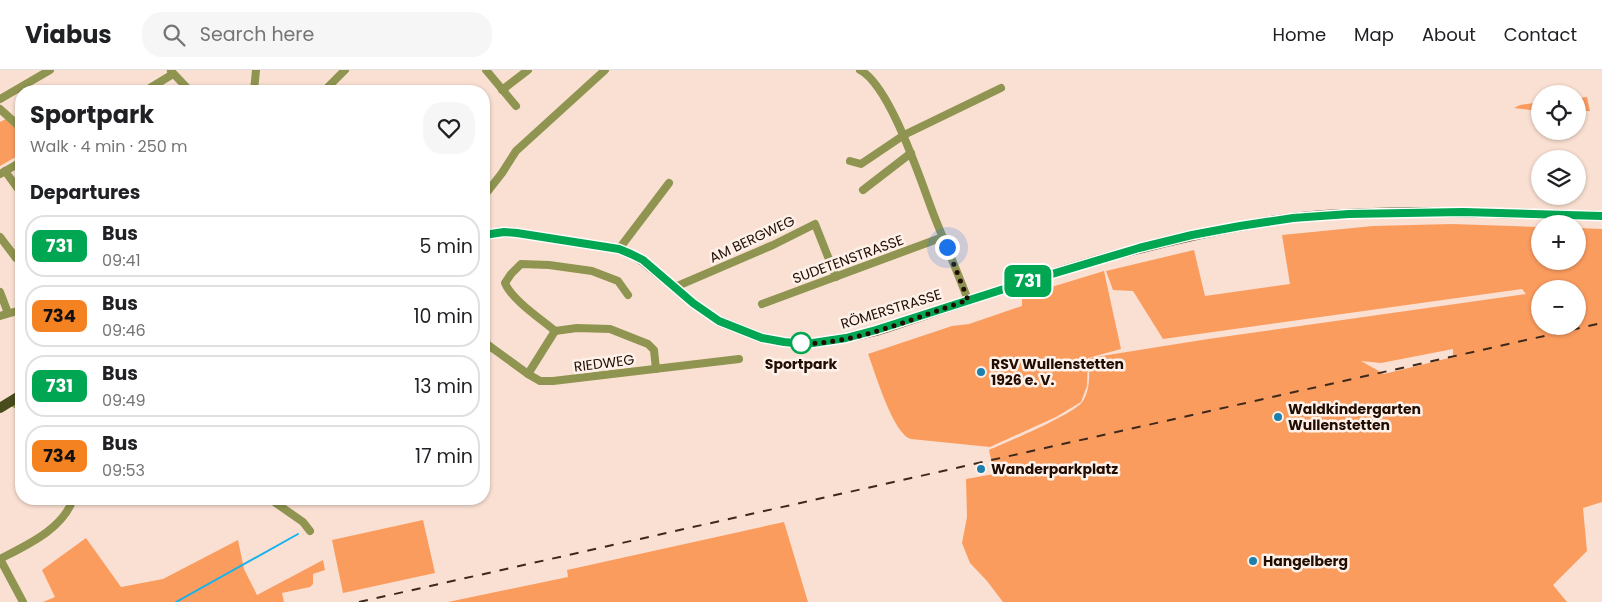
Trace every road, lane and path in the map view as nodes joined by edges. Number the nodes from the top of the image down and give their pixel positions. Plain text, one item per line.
1 (50, 70) edge
2 (256, 70) edge
3 (345, 70) edge
4 (486, 70) edge
5 (528, 70) edge
6 (605, 70) edge
7 (860, 70) edge
8 (171, 72) edge
9 (24, 85) edge
10 (153, 85) edge
11 (184, 85) edge
12 (255, 85) edge
13 (330, 85) edge
14 (1001, 88) dead end
15 (15, 90) edge
16 (502, 90) junction
17 (0, 99) edge
18 (516, 106) dead end
19 (0, 109) edge
20 (15, 123) edge
21 (904, 135) junction
22 (911, 153) junction
23 (850, 162) dead end
24 (15, 166) edge
25 (3, 173) edge
26 (668, 183) dead end
27 (15, 186) edge
28 (490, 188) edge
29 (863, 190) dead end
30 (1602, 216) edge
31 (490, 234) edge
32 (0, 237) edge
33 (943, 237) junction
34 (619, 249) junction
35 (15, 257) edge
36 (836, 277) junction
37 (675, 288) junction
38 (0, 292) edge
39 (628, 294) dead end
40 (968, 300) junction
41 (762, 304) dead end
42 (4, 314) edge
43 (555, 330) junction
44 (490, 346) edge
45 (739, 359) dead end
46 (656, 369) junction
47 (528, 374) junction
48 (15, 404) edge
49 (0, 408) edge
50 (70, 505) edge
51 (278, 505) edge
52 (310, 531) dead end
53 (0, 559) edge
54 (23, 602) edge

1 - 9 street
2 - 12 street
3 - 13 street
4 - 16 street
5 - 16 street
6 - 28 street
7 - 21 street
8 - 10 street
8 - 11 street
14 - 21 street
15 - 17 street
16 - 18 street
19 - 20 street
21 - 22 street
21 - 23 street
22 - 29 street
22 - 33 street
24 - 25 street
25 - 27 street
26 - 34 street
30 - 40 main road, RÖMERSTRASSE
31 - 34 main road, RÖMERSTRASSE
32 - 35 street
33 - 36 street, SUDETENSTRASSE
33 - 40 street
34 - 37 main road, RÖMERSTRASSE
36 - 37 street, AM BERGWEG
36 - 41 street, SUDETENSTRASSE
37 - 40 main road, RÖMERSTRASSE
38 - 42 street
39 - 43 street
43 - 46 street
43 - 47 street
44 - 47 street, RIEDWEG
45 - 46 street, RIEDWEG
46 - 47 street, RIEDWEG
48 - 49 main road
50 - 53 street
51 - 52 street
53 - 54 street

